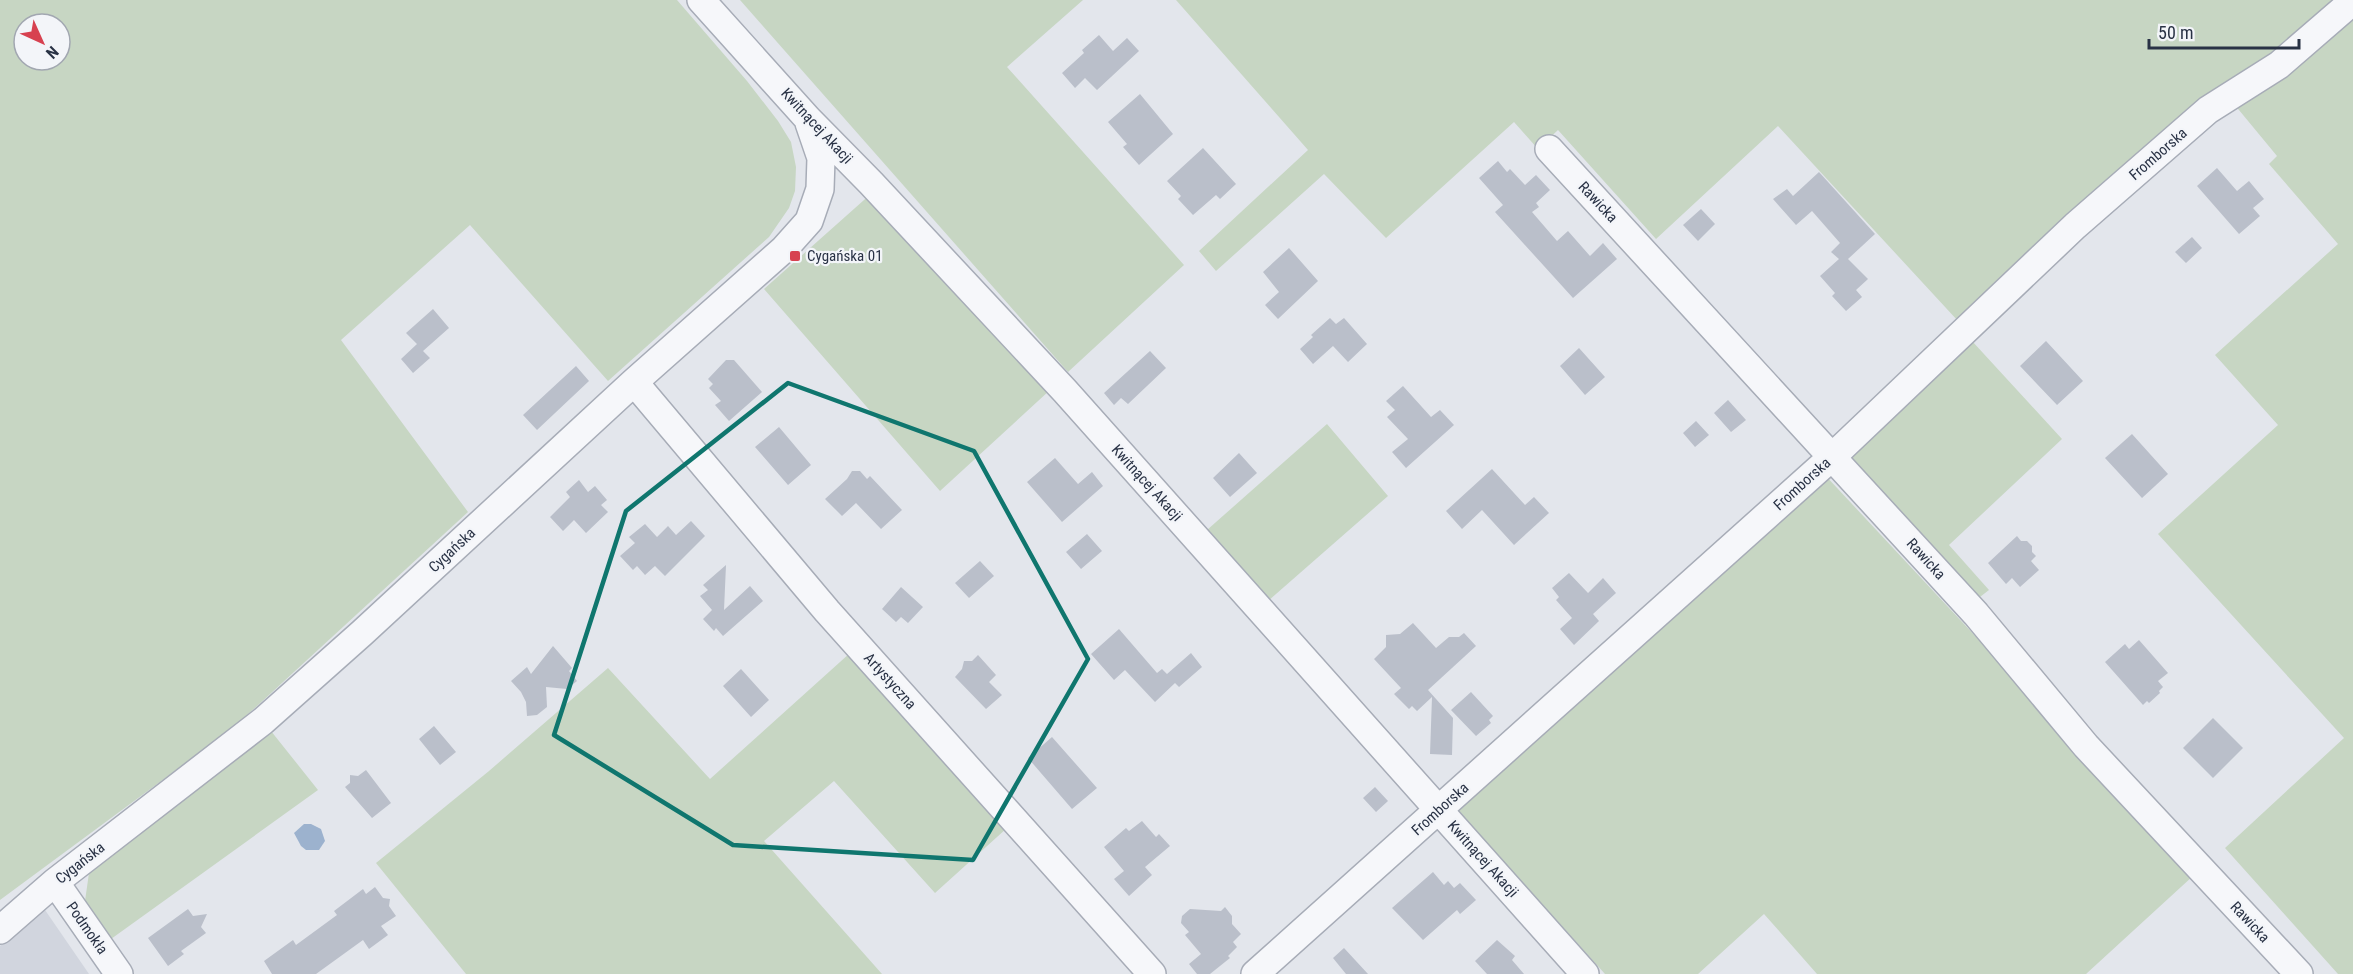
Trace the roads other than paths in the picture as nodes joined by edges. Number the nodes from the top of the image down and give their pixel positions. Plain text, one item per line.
1 (700, 0) edge
2 (2353, 1) edge
3 (808, 119) junction
4 (1549, 149) dead end
5 (634, 382) junction
6 (1832, 457) junction
7 (1438, 810) junction
8 (55, 882) junction
9 (0, 930) edge
10 (119, 974) edge
11 (1152, 974) edge
12 (1255, 974) edge
13 (1585, 974) edge
14 (2299, 974) edge

1 - 3 street, Kwitnącej Akacji
2 - 6 street, Fromborska
3 - 5 street, Cygańska
3 - 7 street, Kwitnącej Akacji
4 - 6 street, Rawicka
5 - 8 street, Cygańska
5 - 11 street, Artystyczna
6 - 7 street, Fromborska
6 - 14 street, Rawicka
7 - 12 street, Fromborska
7 - 13 street, Kwitnącej Akacji
8 - 9 street, Cygańska
8 - 10 street, Podmokła

